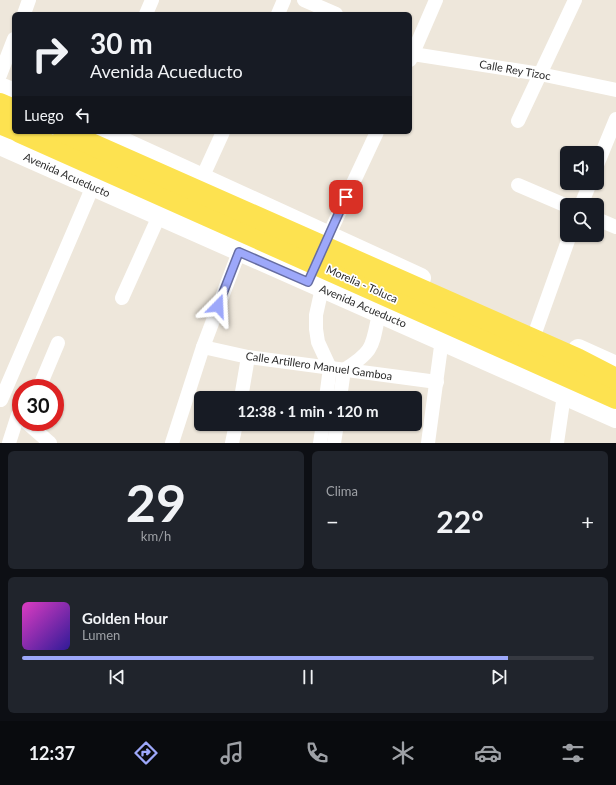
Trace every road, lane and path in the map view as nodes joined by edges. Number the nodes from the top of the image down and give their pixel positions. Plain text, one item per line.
1 (29, 0) edge
2 (152, 0) edge
3 (284, 0) edge
4 (304, 0) edge
5 (436, 0) edge
6 (575, 0) edge
7 (25, 12) edge
8 (147, 12) edge
9 (279, 12) edge
10 (331, 12) edge
11 (12, 44) edge
12 (412, 57) edge
13 (540, 74) junction
14 (0, 75) edge
15 (0, 87) edge
16 (616, 90) edge
17 (12, 92) edge
18 (0, 104) edge
19 (12, 109) edge
20 (616, 119) edge
21 (518, 121) dead end
22 (0, 123) edge
23 (12, 128) edge
24 (25, 134) edge
25 (68, 134) edge
26 (106, 134) edge
27 (222, 134) edge
28 (376, 134) edge
29 (0, 145) edge
30 (604, 148) edge
31 (202, 178) junction
32 (518, 185) dead end
33 (93, 186) junction
34 (560, 203) edge
35 (159, 216) junction
36 (604, 222) edge
37 (616, 227) edge
38 (567, 242) edge
39 (239, 252) junction
40 (320, 263) junction
41 (122, 298) dead end
42 (379, 313) junction
43 (536, 330) junction
44 (442, 339) junction
45 (58, 343) dead end
46 (202, 347) junction
47 (248, 357) junction
48 (616, 366) edge
49 (330, 368) junction
50 (344, 370) junction
51 (43, 379) edge
52 (616, 380) edge
53 (436, 382) junction
54 (242, 391) edge
55 (327, 391) edge
56 (341, 391) edge
57 (564, 395) junction
58 (616, 398) edge
59 (1, 400) edge
60 (12, 409) edge
61 (616, 418) edge
62 (15, 431) edge
63 (37, 431) edge
64 (235, 431) edge
65 (321, 431) edge
66 (336, 431) edge
67 (8, 443) edge
68 (50, 443) edge
69 (172, 443) edge
70 (232, 443) edge
71 (320, 443) edge
72 (334, 443) edge
73 (428, 443) edge
74 (557, 443) edge

1 - 7 street
2 - 8 street
3 - 9 street
4 - 10 street
5 - 12 street
6 - 13 street
11 - 14 street
12 - 13 street, Calle Rey Tizoc
13 - 16 street, Calle Rey Tizoc
13 - 21 street
15 - 17 street
18 - 19 main road
20 - 30 street
22 - 23 main road
24 - 40 main road, Morelia - Toluca
25 - 40 main road, Morelia - Toluca
26 - 31 street, Avenida Acueducto
27 - 31 street
28 - 40 street
29 - 33 street, Avenida Acueducto
31 - 40 street, Avenida Acueducto
32 - 34 street
33 - 35 street, Avenida Acueducto
33 - 59 street
35 - 39 street, Avenida Acueducto
35 - 41 street
36 - 37 street
38 - 43 street
39 - 40 street, Avenida Acueducto
39 - 46 street
40 - 42 street, Avenida Acueducto
40 - 43 street, Avenida Acueducto
40 - 49 street
40 - 52 main road, Morelia - Toluca
40 - 58 main road, Morelia - Toluca
42 - 44 street, Avenida Acueducto
42 - 50 street
43 - 48 street, Avenida Acueducto
44 - 53 street
44 - 57 street, Avenida Acueducto
45 - 51 street
46 - 47 street, Calle Artillero Manuel Gamboa
46 - 69 street
47 - 49 street, Calle Artillero Manuel Gamboa
47 - 54 street
49 - 50 street, Calle Artillero Manuel Gamboa
49 - 55 street
50 - 53 street, Calle Artillero Manuel Gamboa
50 - 56 street
53 - 73 street
57 - 61 street, Avenida Acueducto
57 - 74 street
59 - 60 street
62 - 67 street
63 - 68 street
64 - 70 street
65 - 71 street
66 - 72 street

